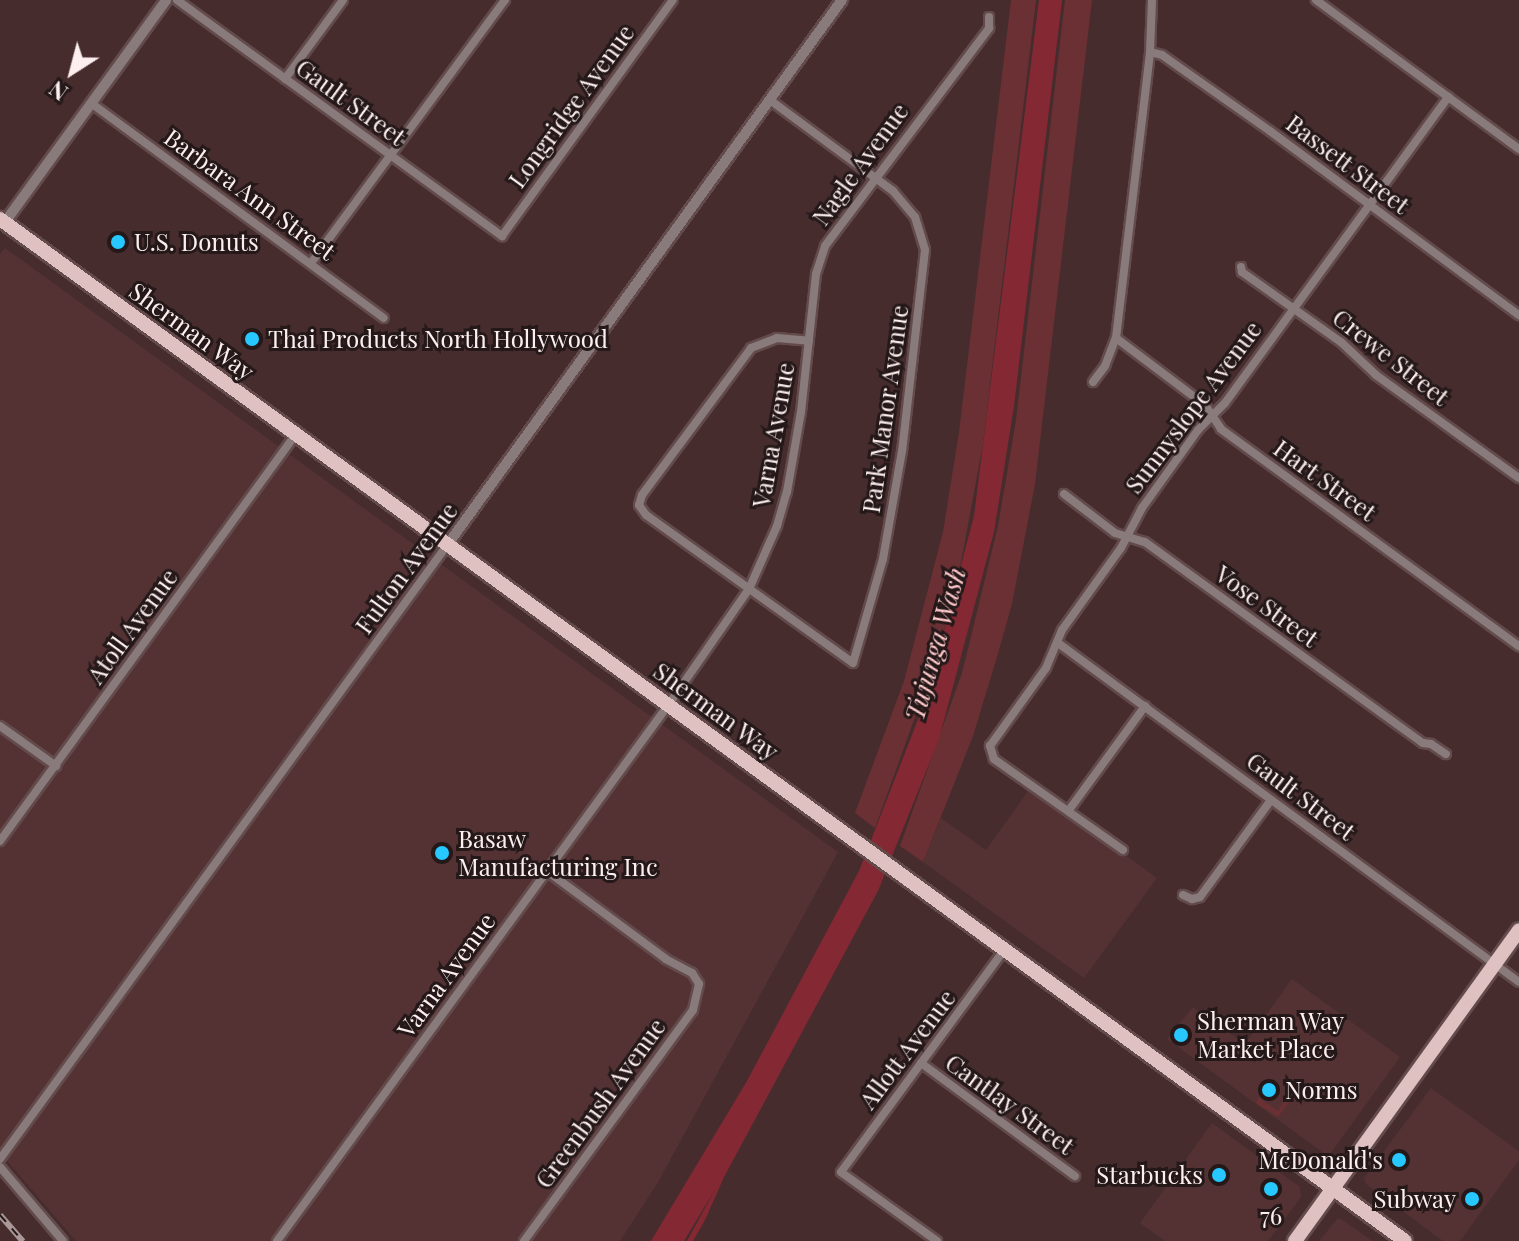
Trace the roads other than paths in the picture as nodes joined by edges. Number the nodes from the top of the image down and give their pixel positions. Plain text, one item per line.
1 (166, 0) edge
2 (177, 0) edge
3 (343, 0) edge
4 (505, 0) edge
5 (673, 0) edge
6 (842, 0) edge
7 (1152, 0) edge
8 (1316, 0) edge
9 (989, 17) dead end
10 (1150, 52) junction
11 (285, 79) junction
12 (1448, 97) junction
13 (770, 100) junction
14 (91, 103) junction
15 (1519, 149) edge
16 (391, 157) junction
17 (874, 177) junction
18 (1368, 205) junction
19 (2, 223) edge
20 (502, 236) joint
21 (311, 263) junction
22 (1241, 267) dead end
23 (1292, 308) junction
24 (1519, 315) edge
25 (384, 318) dead end
26 (1116, 338) junction
27 (809, 341) junction
28 (1093, 382) dead end
29 (1212, 417) junction
30 (296, 434) junction
31 (1519, 478) edge
32 (1064, 494) dead end
33 (1127, 537) junction
34 (448, 544) junction
35 (749, 589) junction
36 (1058, 643) junction
37 (1519, 646) edge
38 (669, 704) junction
39 (1145, 706) junction
40 (0, 726) edge
41 (1446, 754) dead end
42 (56, 766) junction
43 (1271, 800) junction
44 (1069, 810) junction
45 (0, 841) edge
46 (1123, 850) dead end
47 (547, 871) junction
48 (1183, 895) dead end
49 (1519, 930) edge
50 (1005, 949) junction
51 (1495, 964) junction
52 (1519, 982) edge
53 (921, 1063) junction
54 (0, 1159) edge
55 (0, 1167) edge
56 (1075, 1176) dead end
57 (1332, 1188) junction
58 (63, 1241) edge
59 (277, 1241) edge
60 (524, 1241) edge
61 (937, 1241) edge
62 (1295, 1241) edge
63 (1405, 1241) edge

1 - 14 street
2 - 11 street, Gault Street
3 - 11 street
4 - 16 street
5 - 20 street, Longridge Avenue
6 - 13 street, Fulton Avenue
7 - 10 street
8 - 12 street
9 - 17 street, Nagle Avenue
10 - 18 street, Bassett Street
10 - 26 street
11 - 16 street, Gault Street
12 - 15 street
12 - 18 street, Sunnyslope Avenue
13 - 17 street
13 - 34 street, Fulton Avenue
14 - 19 street
14 - 21 street, Barbara Ann Street
16 - 20 street, Gault Street
16 - 21 street
17 - 27 street, Nagle Avenue
17 - 35 street, Park Manor Avenue
18 - 23 street, Sunnyslope Avenue
18 - 24 street, Bassett Street
19 - 30 main road, Sherman Way
21 - 25 street, Barbara Ann Street
22 - 23 street, Crewe Street
23 - 29 street, Sunnyslope Avenue
23 - 31 street, Crewe Street
26 - 28 street
26 - 29 street, Hart Street
27 - 35 street, Varna Avenue
27 - 35 street
29 - 33 street, Sunnyslope Avenue
29 - 37 street, Hart Street
30 - 34 main road, Sherman Way
30 - 42 street, Atoll Avenue
32 - 33 street, Vose Street
33 - 36 street, Sunnyslope Avenue
33 - 41 street, Vose Street
34 - 38 main road, Sherman Way
34 - 54 street, Fulton Avenue
35 - 38 street, Varna Avenue
36 - 39 street, Gault Street
36 - 44 street, Sunnyslope Avenue
38 - 47 street, Varna Avenue
38 - 50 main road, Sherman Way
39 - 43 street, Gault Street
39 - 44 street
40 - 42 street
42 - 45 street, Atoll Avenue
43 - 48 street
43 - 51 street, Gault Street
44 - 46 street
47 - 59 street, Varna Avenue
47 - 60 street, Greenbush Avenue
49 - 51 main road
50 - 53 street, Allott Avenue
50 - 57 main road, Sherman Way
51 - 52 street, Gault Street
51 - 57 main road
53 - 56 street, Cantlay Street
53 - 61 street, Allott Avenue
55 - 58 street
57 - 62 main road
57 - 63 main road, Sherman Way

